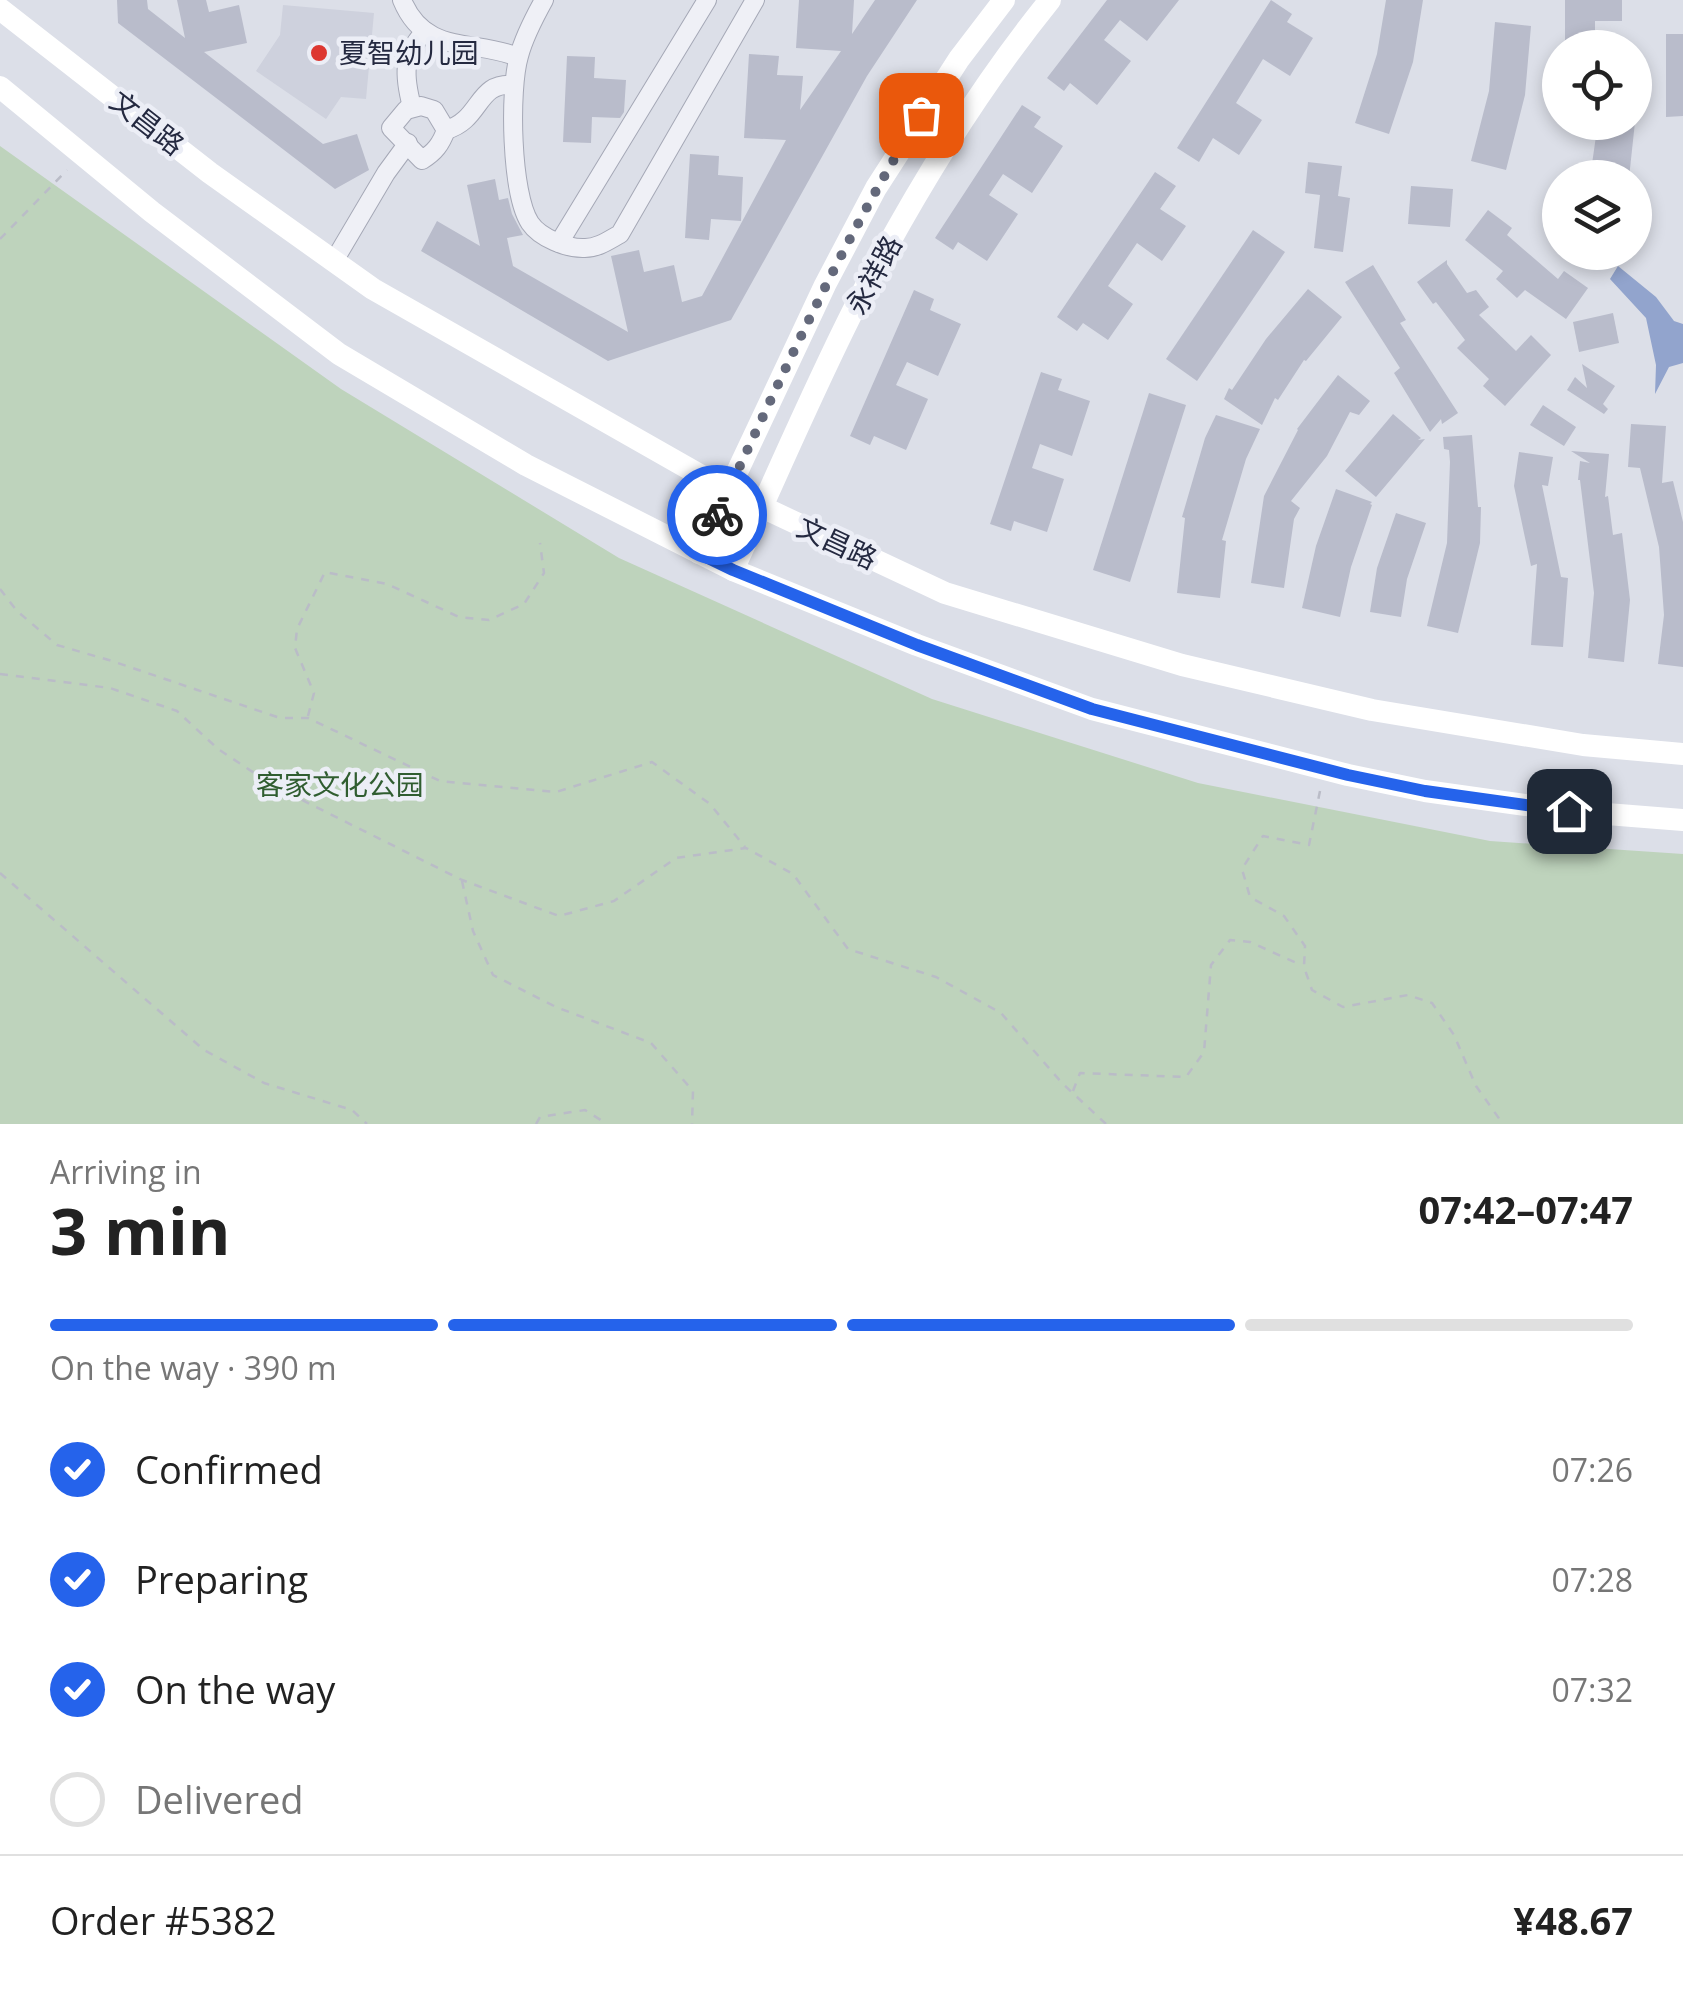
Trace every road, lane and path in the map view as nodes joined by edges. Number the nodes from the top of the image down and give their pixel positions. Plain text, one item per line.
1 (402, 0) edge
2 (544, 0) edge
3 (707, 0) edge
4 (755, 0) edge
5 (1004, 0) edge
6 (1050, 0) edge
7 (0, 8) edge
8 (425, 31) junction
9 (518, 57) junction
10 (514, 85) junction
11 (0, 88) edge
12 (412, 107) junction
13 (446, 130) junction
14 (408, 143) junction
15 (82, 154) junction
16 (0, 238) edge
17 (559, 243) junction
18 (334, 261) junction
19 (728, 491) junction
20 (762, 508) junction
21 (540, 543) dead end
22 (698, 553) junction
23 (733, 570) junction
24 (0, 588) edge
25 (0, 674) edge
26 (308, 718) junction
27 (1683, 754) edge
28 (1324, 768) junction
29 (1683, 820) edge
30 (746, 848) junction
31 (0, 873) edge
32 (462, 880) junction
33 (1304, 966) junction
34 (1072, 1093) junction
35 (366, 1124) edge
36 (536, 1124) edge
37 (607, 1124) edge
38 (692, 1124) edge
39 (1106, 1124) edge
40 (1502, 1124) edge

1 - 8 street
2 - 9 street
3 - 17 street
4 - 17 street
5 - 19 street, 永祥路
6 - 20 street, 永祥路
7 - 18 street, 文昌路
8 - 9 street
8 - 12 street
9 - 10 street
10 - 13 street
10 - 17 street
11 - 15 street
12 - 13 street
12 - 14 street
13 - 14 street
14 - 18 street
15 - 16 path
15 - 22 street
18 - 19 street, 文昌路
19 - 20 street, 文昌路
19 - 22 street, 永祥路
20 - 23 street, 永祥路
20 - 27 street, 文昌路
21 - 26 path
22 - 23 street
23 - 28 street
24 - 26 path
25 - 32 path
26 - 30 path
28 - 29 street
28 - 33 path
30 - 32 path
30 - 34 path
31 - 35 path
32 - 38 path
33 - 34 path
33 - 40 path
34 - 39 path
36 - 37 path

